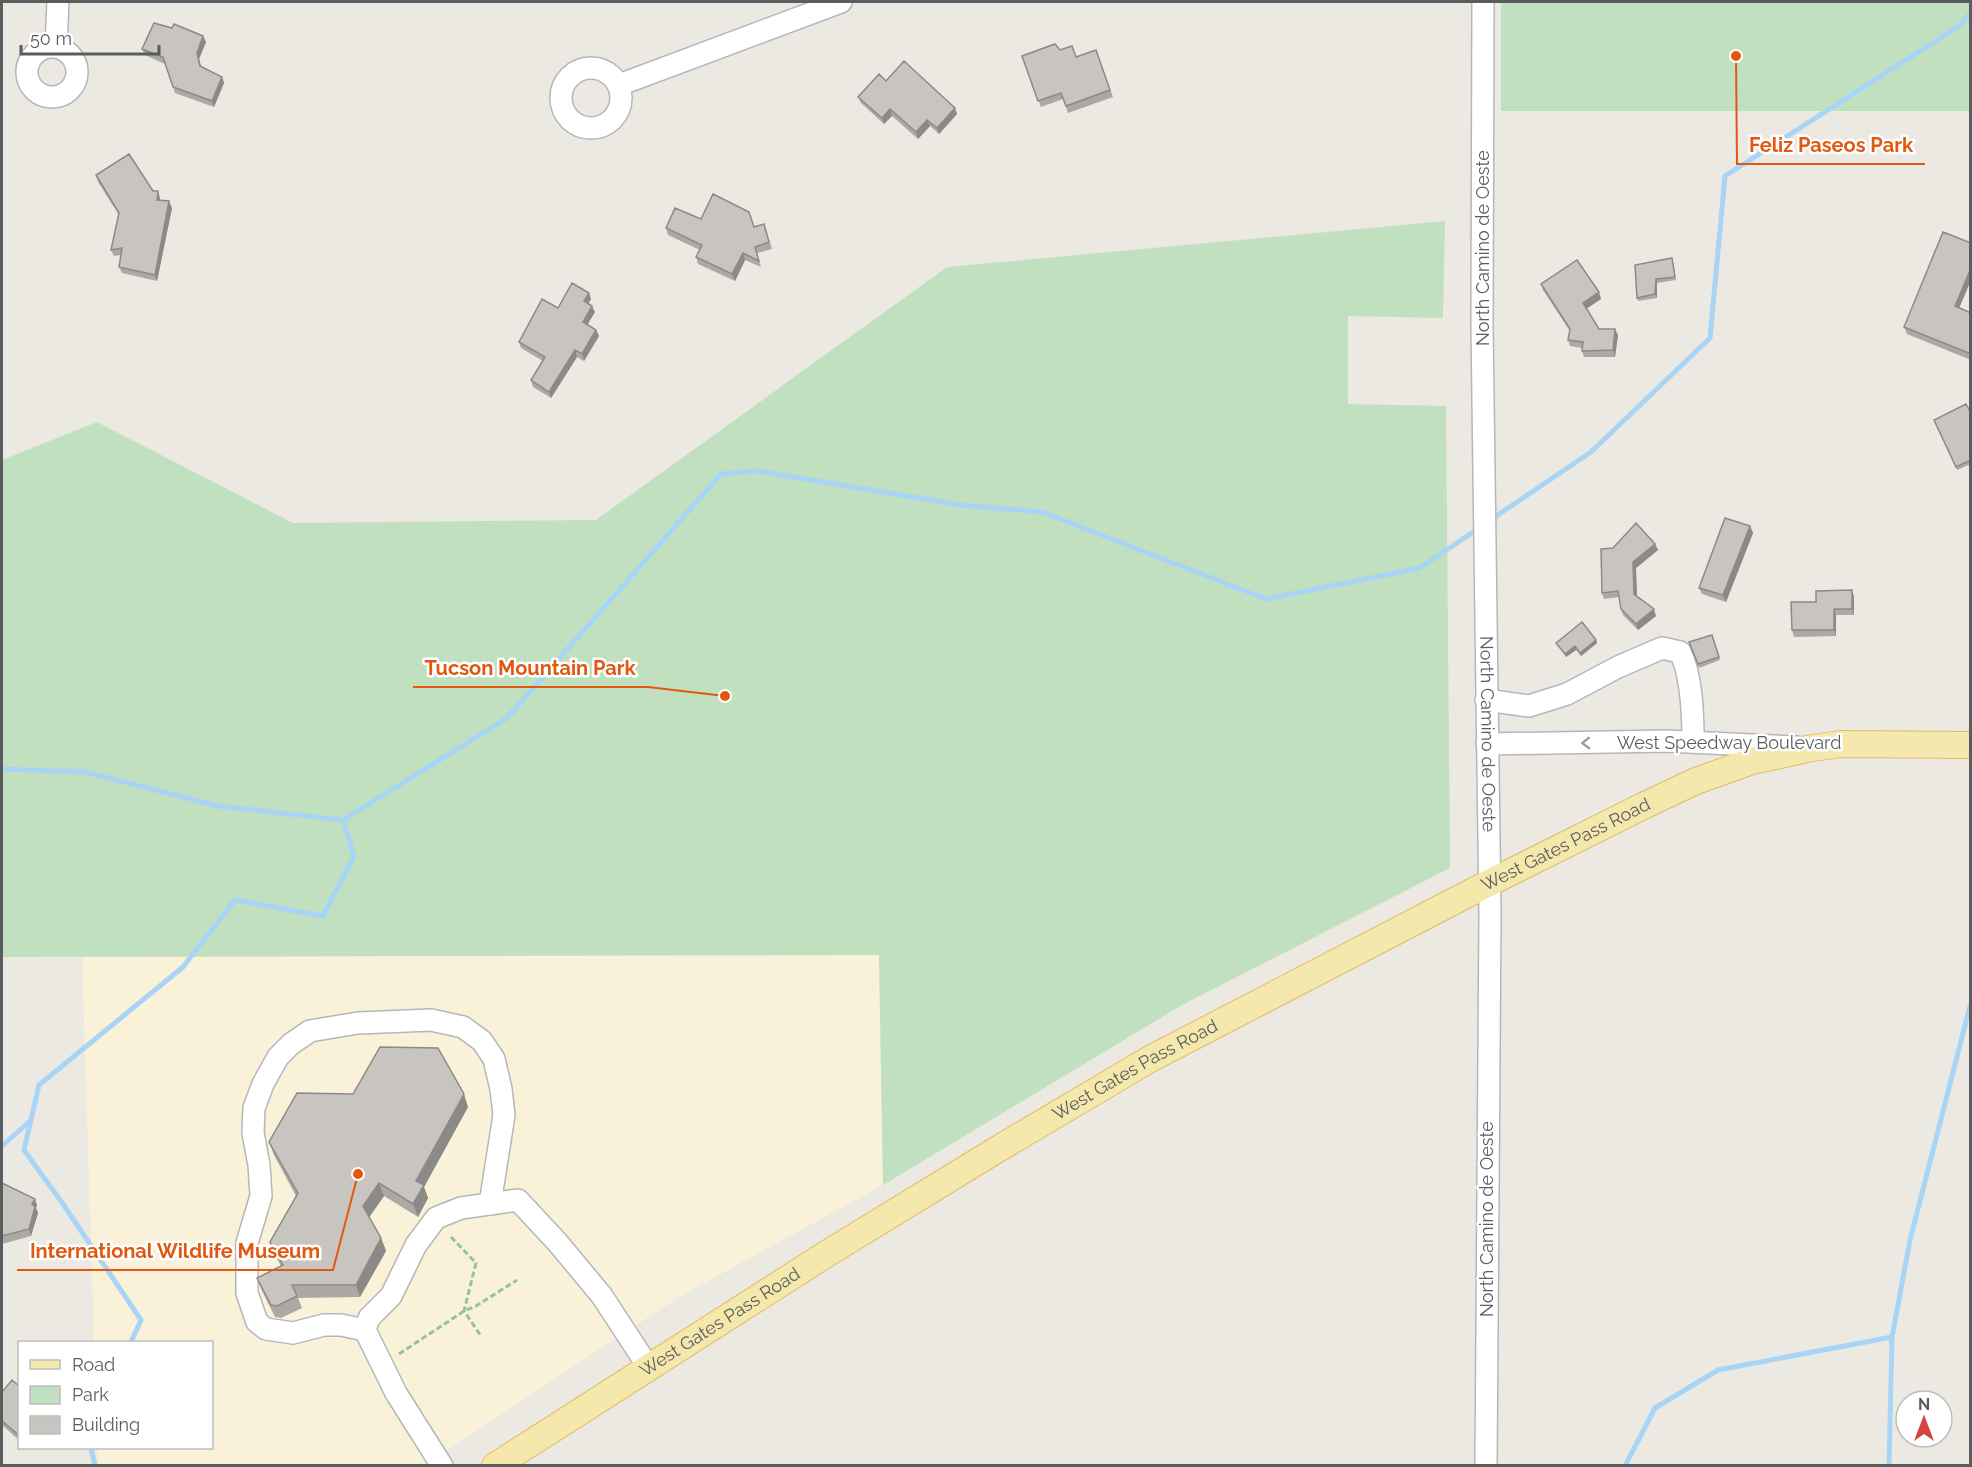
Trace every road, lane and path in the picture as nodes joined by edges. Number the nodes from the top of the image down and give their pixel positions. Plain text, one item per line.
1 (58, 2) edge
2 (840, 2) edge
3 (1484, 2) edge
4 (56, 47) dead end
5 (619, 86) dead end
6 (1486, 700) junction
7 (1693, 741) junction
8 (1487, 744) junction
9 (1971, 745) edge
10 (1812, 748) junction
11 (1489, 883) junction
12 (490, 1204) junction
13 (451, 1238) dead end
14 (517, 1280) dead end
15 (464, 1311) junction
16 (365, 1330) junction
17 (481, 1336) dead end
18 (396, 1356) dead end
19 (649, 1368) junction
20 (442, 1466) edge
21 (495, 1466) edge
22 (1486, 1466) edge

1 - 4 street
2 - 5 street
3 - 6 street, North Camino de Oeste
6 - 7 street
6 - 8 street, North Camino de Oeste
7 -> 8 street, West Speedway Boulevard
7 - 10 street, West Speedway Boulevard
8 - 11 street, North Camino de Oeste
9 - 10 main road, West Speedway Boulevard
10 - 11 main road, West Gates Pass Road
11 - 19 main road, West Gates Pass Road
11 - 22 street, North Camino de Oeste
12 - 16 street
12 - 16 street
12 - 19 street
13 - 15 path
14 - 15 path
15 - 17 path
15 - 18 path
16 - 20 street
19 - 21 main road, West Gates Pass Road

